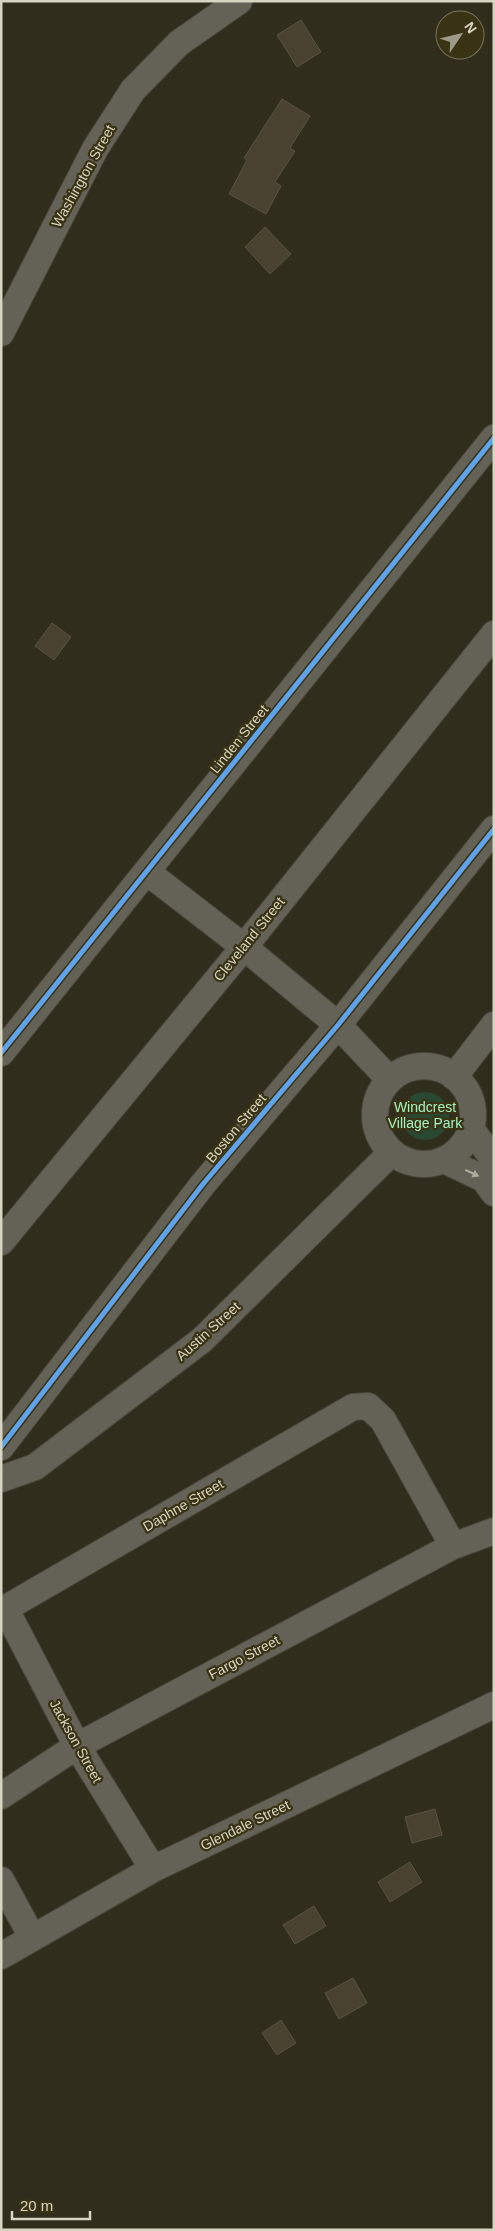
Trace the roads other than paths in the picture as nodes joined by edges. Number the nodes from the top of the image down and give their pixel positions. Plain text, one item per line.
1 (239, 1) edge
2 (1, 333) edge
3 (494, 438) edge
4 (494, 634) edge
5 (494, 829) edge
6 (147, 872) junction
7 (244, 947) junction
8 (338, 1025) junction
9 (494, 1025) edge
10 (1, 1053) edge
11 (454, 1078) junction
12 (390, 1080) junction
13 (471, 1129) junction
14 (392, 1152) junction
15 (444, 1160) junction
16 (494, 1160) edge
17 (494, 1193) edge
18 (1, 1242) edge
19 (1, 1447) edge
20 (1, 1479) edge
21 (494, 1531) edge
22 (453, 1546) junction
23 (3, 1610) edge
24 (494, 1705) edge
25 (77, 1746) junction
26 (1, 1796) edge
27 (153, 1869) junction
28 (1, 1880) edge
29 (32, 1937) junction
30 (1, 1956) edge

1 - 2 street, Washington Street
3 - 6 street, Linden Street
4 - 7 street, Cleveland Street
5 - 8 street, Boston Street
6 - 7 street
6 - 10 street, Linden Street
7 - 8 street
7 - 18 street, Cleveland Street
8 - 12 street
8 - 19 street, Boston Street
9 - 11 street
11 - 12 street
11 - 13 street
12 - 14 street
13 - 15 street
13 - 16 street
14 - 15 street
14 - 20 street, Austin Street
15 -> 17 street
21 - 22 street, Fargo Street
22 - 23 street, Daphne Street
22 - 25 street, Fargo Street
23 - 25 street, Jackson Street
24 - 27 street, Glendale Street
25 - 26 street, Fargo Street
25 - 27 street, Jackson Street
27 - 29 street, Glendale Street
28 - 29 street
29 - 30 street, Glendale Street

